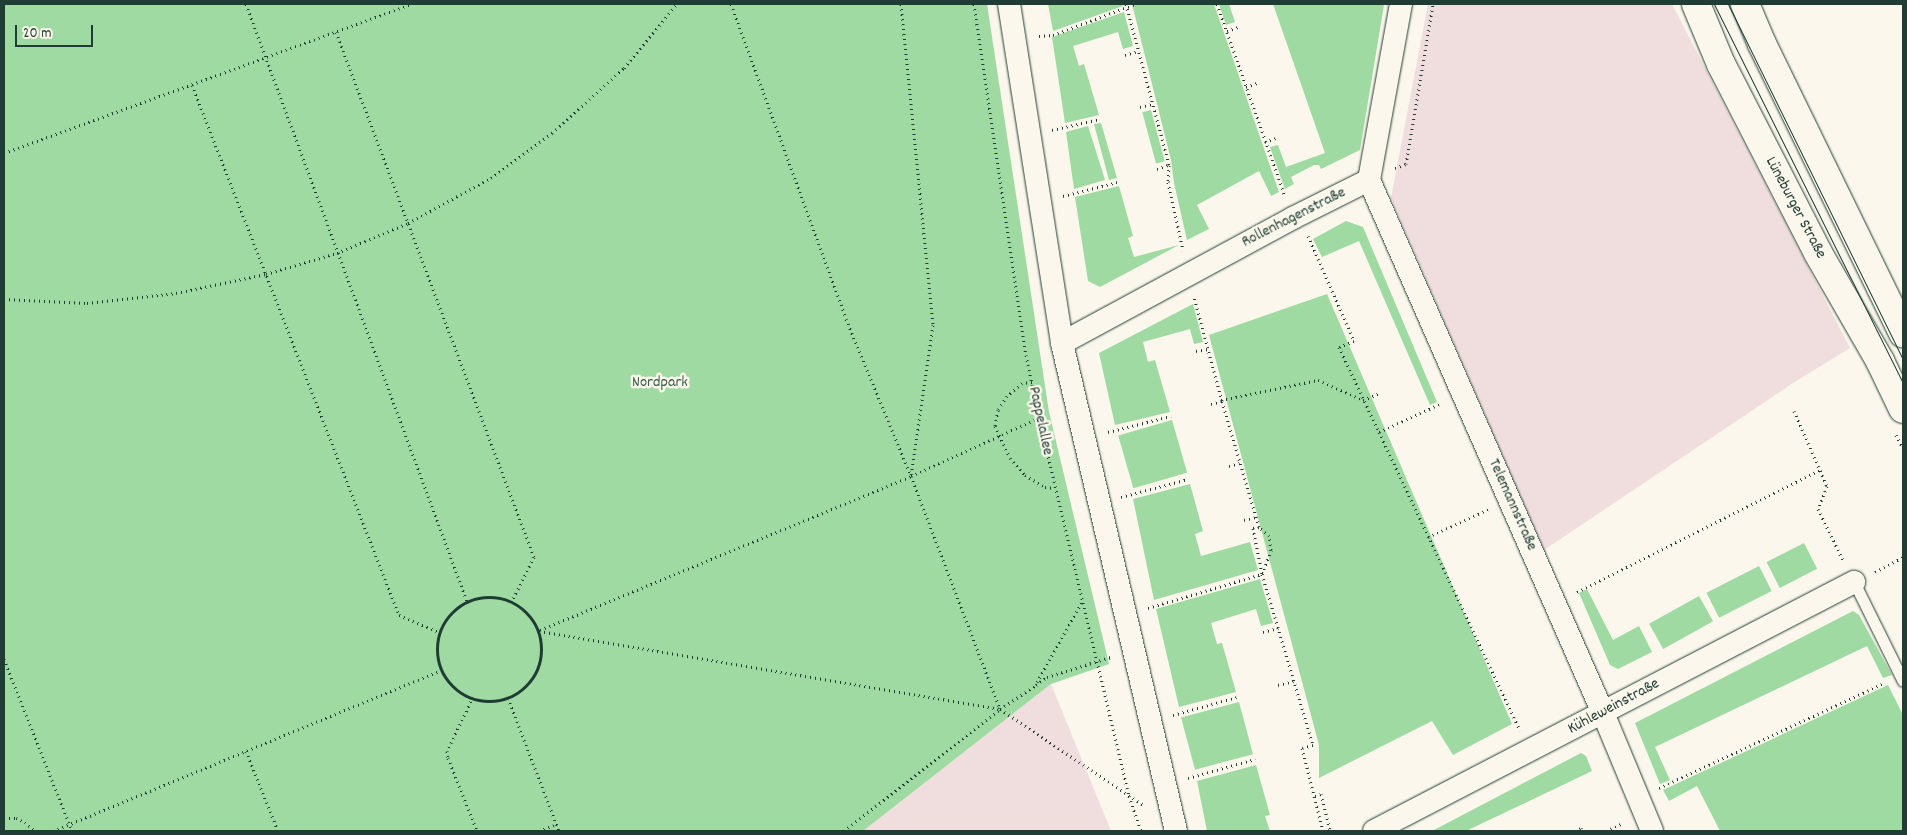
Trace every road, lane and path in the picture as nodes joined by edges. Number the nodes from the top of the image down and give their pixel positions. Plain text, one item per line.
1 (246, 4) edge
2 (412, 4) edge
3 (677, 4) edge
4 (731, 4) edge
5 (901, 4) edge
6 (974, 4) edge
7 (1009, 4) edge
8 (1135, 4) edge
9 (1217, 4) edge
10 (1401, 4) edge
11 (1433, 4) edge
12 (1696, 4) edge
13 (1746, 4) edge
14 (1127, 5) edge
15 (1238, 27) dead end
16 (1227, 31) junction
17 (336, 32) junction
18 (1014, 39) junction
19 (1138, 52) dead end
20 (1125, 55) dead end
21 (265, 58) junction
22 (1257, 83) dead end
23 (192, 86) junction
24 (1246, 87) junction
25 (1152, 104) dead end
26 (1140, 107) dead end
27 (1100, 119) dead end
28 (1029, 136) junction
29 (1276, 138) dead end
30 (1265, 142) junction
31 (4, 153) edge
32 (1169, 165) dead end
33 (1157, 168) dead end
34 (1369, 180) junction
35 (1118, 182) dead end
36 (1040, 202) junction
37 (1296, 216) junction
38 (408, 223) junction
39 (337, 253) junction
40 (266, 274) junction
41 (4, 299) edge
42 (1903, 333) edge
43 (1062, 343) junction
44 (1208, 349) dead end
45 (1196, 351) dead end
46 (1032, 382) junction
47 (1380, 393) dead end
48 (1463, 394) junction
49 (1363, 400) junction
50 (1211, 404) dead end
51 (1903, 409) edge
52 (1794, 411) dead end
53 (1171, 416) dead end
54 (1039, 418) junction
55 (1379, 432) junction
56 (998, 436) junction
57 (1084, 438) junction
58 (1240, 463) dead end
59 (1229, 466) dead end
60 (1820, 470) junction
61 (911, 476) junction
62 (1188, 479) dead end
63 (1055, 488) junction
64 (1509, 499) junction
65 (1099, 503) junction
66 (1256, 516) dead end
67 (1244, 520) dead end
68 (1259, 527) dead end
69 (1428, 537) junction
70 (1271, 550) dead end
71 (1903, 557) edge
72 (1262, 574) junction
73 (1854, 582) junction
74 (1083, 600) junction
75 (467, 601) junction
76 (512, 601) junction
77 (1555, 603) junction
78 (1126, 614) junction
79 (1278, 628) junction
80 (539, 630) junction
81 (440, 632) junction
82 (1263, 632) dead end
83 (1134, 651) junction
84 (4, 660) edge
85 (1098, 661) junction
86 (441, 670) junction
87 (1902, 678) edge
88 (1294, 680) junction
89 (1036, 685) junction
90 (1278, 685) dead end
91 (473, 697) junction
92 (1237, 697) dead end
93 (508, 698) junction
94 (1000, 709) junction
95 (1603, 713) junction
96 (1150, 721) junction
97 (1302, 748) junction
98 (1295, 750) dead end
99 (246, 751) junction
100 (1530, 752) junction
101 (1255, 759) dead end
102 (1165, 784) junction
103 (1129, 796) junction
104 (1315, 797) junction
105 (1638, 798) junction
106 (1309, 800) dead end
107 (4, 818) edge
108 (557, 824) junction
109 (69, 825) junction
110 (1175, 827) edge
111 (1576, 829) edge
112 (35, 831) edge
113 (53, 831) edge
114 (72, 831) edge
115 (278, 831) edge
116 (477, 831) edge
117 (539, 831) edge
118 (559, 831) edge
119 (844, 831) edge
120 (1141, 831) edge
121 (1323, 831) edge
122 (1330, 831) edge
123 (1374, 831) edge
124 (1582, 831) edge
125 (1652, 831) edge

1 - 21 path
2 - 17 path
3 - 38 path
4 - 61 path
5 - 61 path
6 - 46 path, Pappelallee
7 - 18 street
8 - 14 path
9 - 16 path
10 - 34 street
11 - 34 path
12 - 51 main road, Lüneburger Straße
13 - 42 main road
14 - 18 path
15 - 16 path
16 - 24 path
17 - 21 path
17 - 38 path
18 - 28 street
19 - 20 path
21 - 23 path
21 - 39 path
22 - 24 path
23 - 31 path
23 - 40 path
24 - 30 path
25 - 26 path
27 - 28 path
28 - 36 street
29 - 30 path
30 - 37 path
32 - 33 path
34 - 37 street, Rollenhagenstraße
34 - 48 street, Telemannstraße
35 - 36 path
36 - 43 street
37 - 43 street, Rollenhagenstraße
37 - 49 path
38 - 39 path
38 - 76 path
39 - 40 path
39 - 75 path
40 - 41 path
40 - 81 path
43 - 57 street
44 - 45 path
46 - 54 path, Pappelallee
46 - 56 path
47 - 49 path
48 - 55 path
48 - 64 street, Telemannstraße
49 - 50 path
49 - 55 path
52 - 60 path
53 - 57 path
54 - 56 path
54 - 63 path, Pappelallee
55 - 69 path
56 - 61 path
56 - 63 path
57 - 65 street
58 - 59 path
60 - 73 path
60 - 77 path
61 - 80 path
61 - 94 path
62 - 65 path
63 - 74 path, Pappelallee
64 - 69 path
64 - 77 street, Telemannstraße
65 - 78 street
66 - 67 path
68 - 72 path
69 - 100 path
70 - 72 path
71 - 73 path
72 - 78 path
72 - 79 path
73 - 87 lane
73 - 95 street, Kühleweinstraße
74 - 85 path, Pappelallee
74 - 89 path
75 - 76 path
75 - 81 path
76 - 80 path
77 - 95 street, Telemannstraße
78 - 83 street
79 - 82 path
79 - 88 path
80 - 93 path
80 - 94 path
81 - 86 path
83 - 85 path
83 - 96 street
84 - 109 path
85 - 89 path
85 - 103 path, Pappelallee
86 - 91 path
86 - 99 path
87 - 105 path
88 - 90 path
88 - 97 path
89 - 94 path
91 - 93 path
91 - 116 path
92 - 96 path
93 - 108 path
94 - 103 path
94 - 119 path
95 - 100 street, Kühleweinstraße
95 - 105 street, Telemannstraße
96 - 102 street
97 - 98 path
97 - 104 path
99 - 109 path
99 - 115 path
100 - 123 street, Kühleweinstraße
101 - 102 path
102 - 110 street
103 - 110 path
103 - 120 path, Pappelallee
104 - 106 path
104 - 121 path
104 - 122 path
105 - 125 street, Telemannstraße
107 - 112 path
108 - 117 path
108 - 118 path
109 - 113 path
109 - 114 path
111 - 124 path

